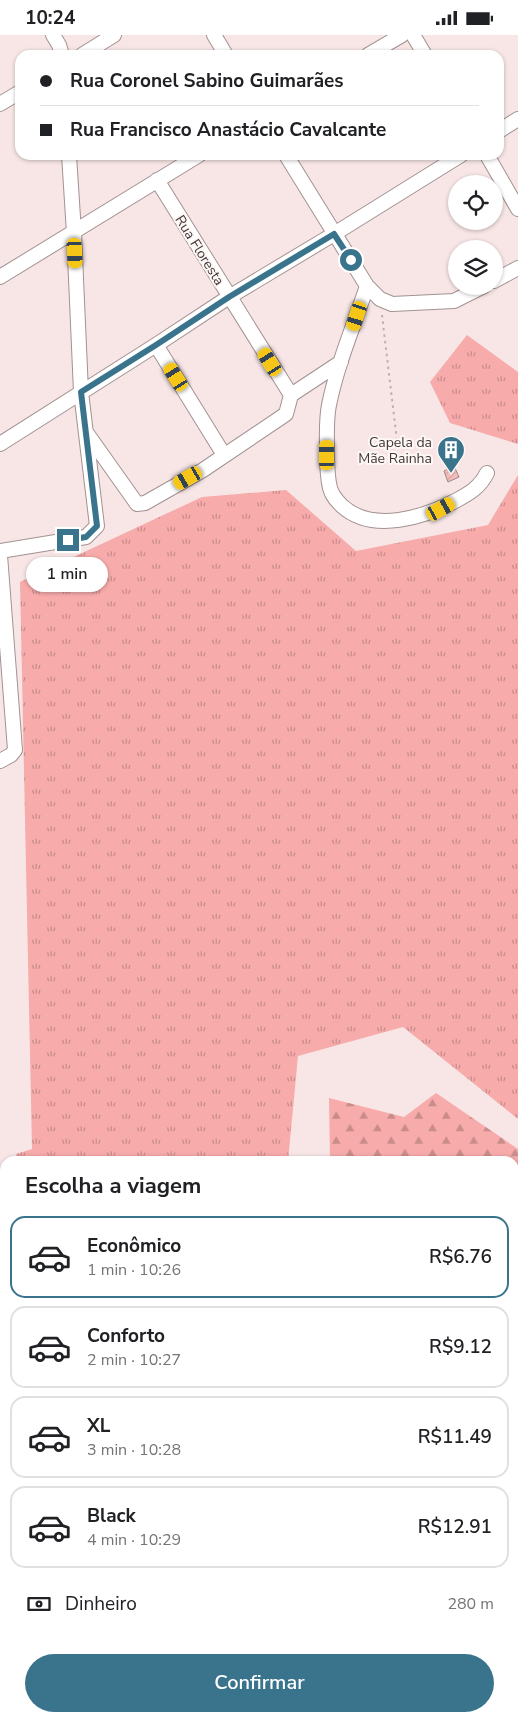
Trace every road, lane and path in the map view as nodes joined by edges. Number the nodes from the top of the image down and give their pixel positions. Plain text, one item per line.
1 (53, 35) edge
2 (114, 35) edge
3 (214, 35) edge
4 (402, 35) edge
5 (413, 35) edge
6 (60, 50) edge
7 (90, 50) edge
8 (223, 50) edge
9 (376, 50) edge
10 (422, 50) edge
11 (15, 95) edge
12 (0, 104) edge
13 (518, 119) edge
14 (504, 128) edge
15 (69, 160) edge
16 (191, 160) edge
17 (289, 160) edge
18 (453, 160) edge
19 (490, 160) edge
20 (157, 180) junction
21 (518, 209) edge
22 (74, 233) junction
23 (334, 234) junction
24 (518, 268) edge
25 (503, 276) edge
26 (0, 277) edge
27 (367, 286) junction
28 (468, 295) edge
29 (229, 297) junction
30 (380, 299) junction
31 (156, 345) junction
32 (341, 362) junction
33 (81, 392) junction
34 (291, 395) junction
35 (84, 430) junction
36 (397, 441) dead end
37 (0, 444) edge
38 (224, 455) junction
39 (487, 473) dead end
40 (0, 551) edge
41 (0, 555) edge
42 (0, 761) edge

1 - 6 street
2 - 7 street
3 - 8 street
4 - 9 street
5 - 10 street
11 - 12 street
13 - 14 street
15 - 22 street
16 - 20 street
17 - 23 street
18 - 23 street
19 - 21 street
20 - 22 street
20 - 29 street, Rua Floresta
22 - 26 street
22 - 33 street
23 - 27 street
23 - 29 street
24 - 25 street
27 - 30 street
27 - 32 street
28 - 30 street
29 - 31 street
29 - 34 street, Rua Floresta
30 - 36 path
31 - 33 street
31 - 38 street
32 - 34 street
32 - 39 street
33 - 35 street
33 - 37 street
34 - 38 street
35 - 38 street
35 - 40 street
41 - 42 street

